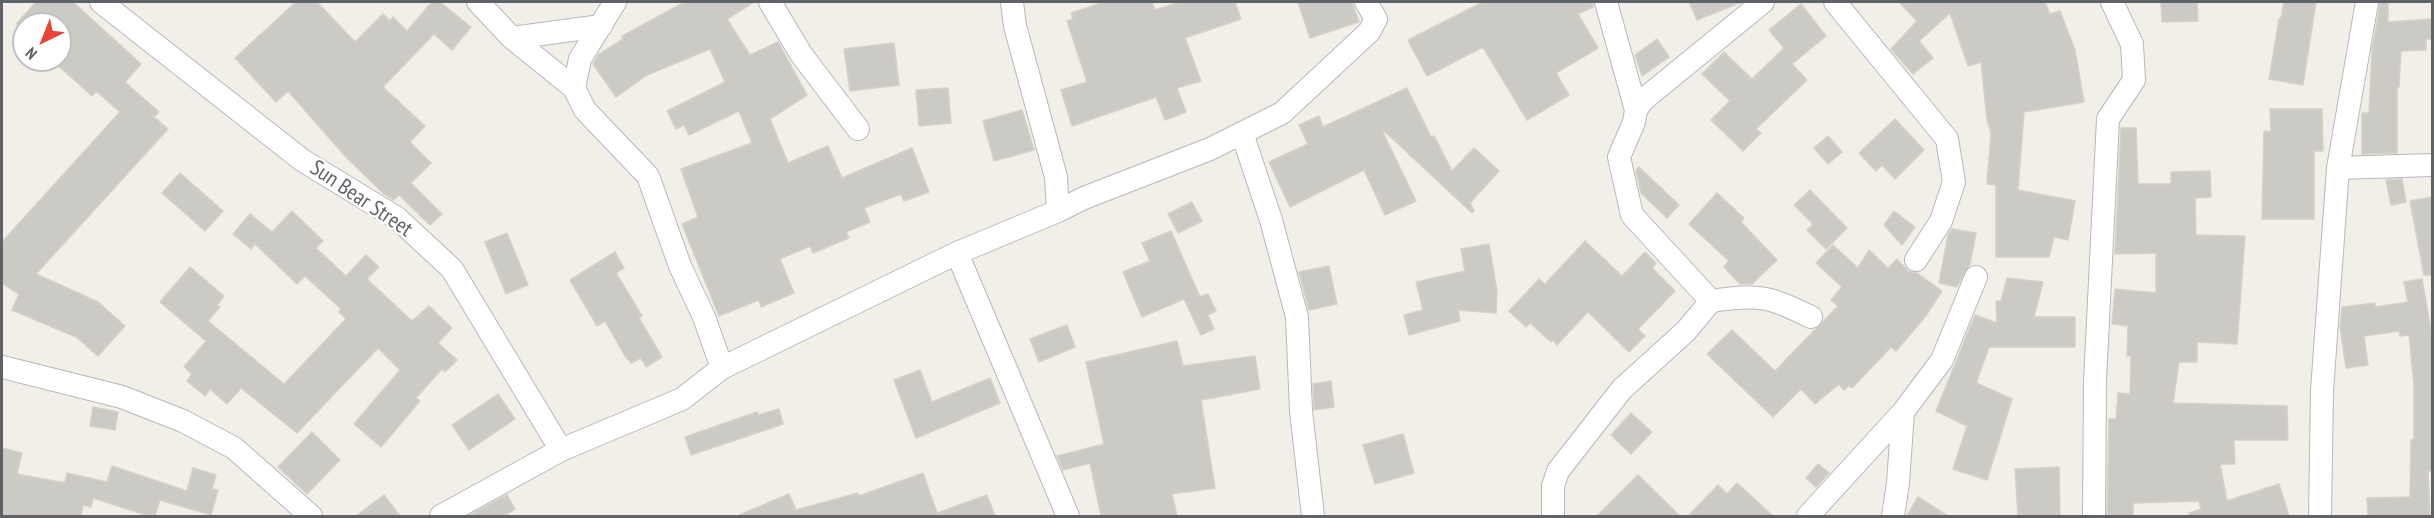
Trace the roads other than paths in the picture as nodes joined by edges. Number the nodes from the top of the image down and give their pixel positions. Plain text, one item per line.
1 (101, 2) edge
2 (478, 2) edge
3 (615, 2) edge
4 (770, 2) edge
5 (1012, 2) edge
6 (1366, 2) edge
7 (1606, 2) edge
8 (1763, 2) edge
9 (1835, 2) edge
10 (2112, 2) edge
11 (2367, 2) edge
12 (601, 26) junction
13 (512, 38) junction
14 (574, 88) junction
15 (1636, 110) junction
16 (858, 129) dead end
17 (1242, 133) junction
18 (2433, 165) edge
19 (2338, 168) junction
20 (1058, 212) junction
21 (957, 252) junction
22 (1916, 260) dead end
23 (1976, 277) dead end
24 (1712, 301) junction
25 (1811, 317) dead end
26 (2, 367) edge
27 (722, 368) junction
28 (1903, 412) junction
29 (561, 450) junction
30 (311, 516) edge
31 (441, 516) edge
32 (1068, 516) edge
33 (1313, 516) edge
34 (1553, 516) edge
35 (1808, 516) edge
36 (1893, 516) edge
37 (2094, 516) edge
38 (2320, 516) edge

1 - 29 street, Sun Bear Street
2 - 13 street
3 - 12 street
4 - 16 street
5 - 20 street
6 - 17 street
7 - 15 street
8 - 15 street
9 - 22 street
10 - 37 street
11 - 19 street
12 - 13 street
12 - 14 street
13 - 14 street
14 - 27 street
15 - 24 street
17 - 20 street
17 - 33 street
18 - 19 street
19 - 38 street
20 - 21 street
21 - 27 street
21 - 32 street
23 - 28 street
24 - 25 street
24 - 34 street
26 - 30 street
27 - 29 street
28 - 35 street
28 - 36 street
29 - 31 street

